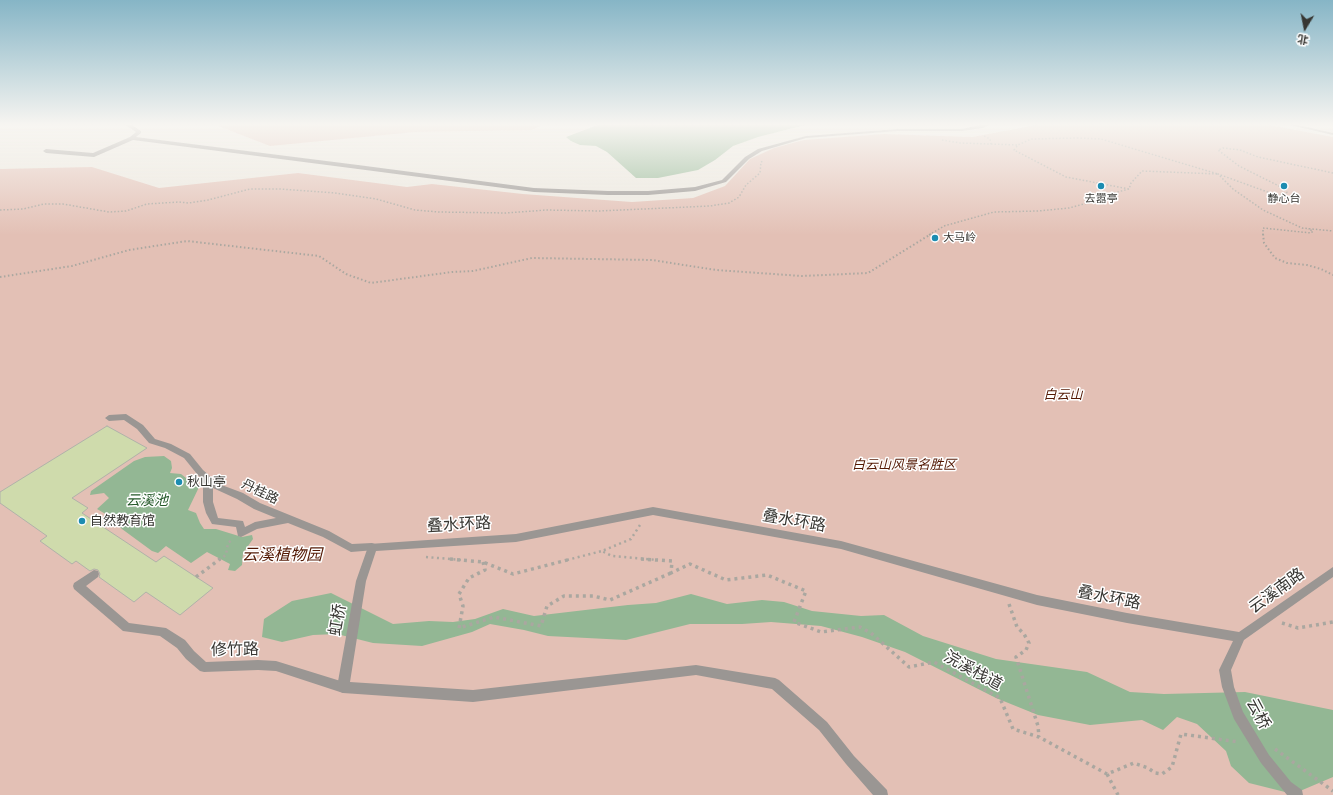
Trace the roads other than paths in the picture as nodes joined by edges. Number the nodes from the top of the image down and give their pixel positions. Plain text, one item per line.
1 (312, 161) edge
2 (744, 161) edge
3 (109, 418) dead end
4 (208, 479) junction
5 (288, 519) junction
6 (372, 547) junction
7 (1333, 571) edge
8 (94, 574) dead end
9 (1240, 637) junction
10 (343, 687) junction
11 (882, 795) edge
12 (1297, 795) edge

1 - 2 street
3 - 4 street, 丹桂路
4 - 5 street, 丹桂路
4 - 5 street
5 - 6 street, 丹桂路
6 - 9 street, 叠水环路
6 - 10 street, 虹桥
7 - 9 street, 云溪南路
8 - 10 street, 修竹路
9 - 12 street, 云桥
10 - 11 street

